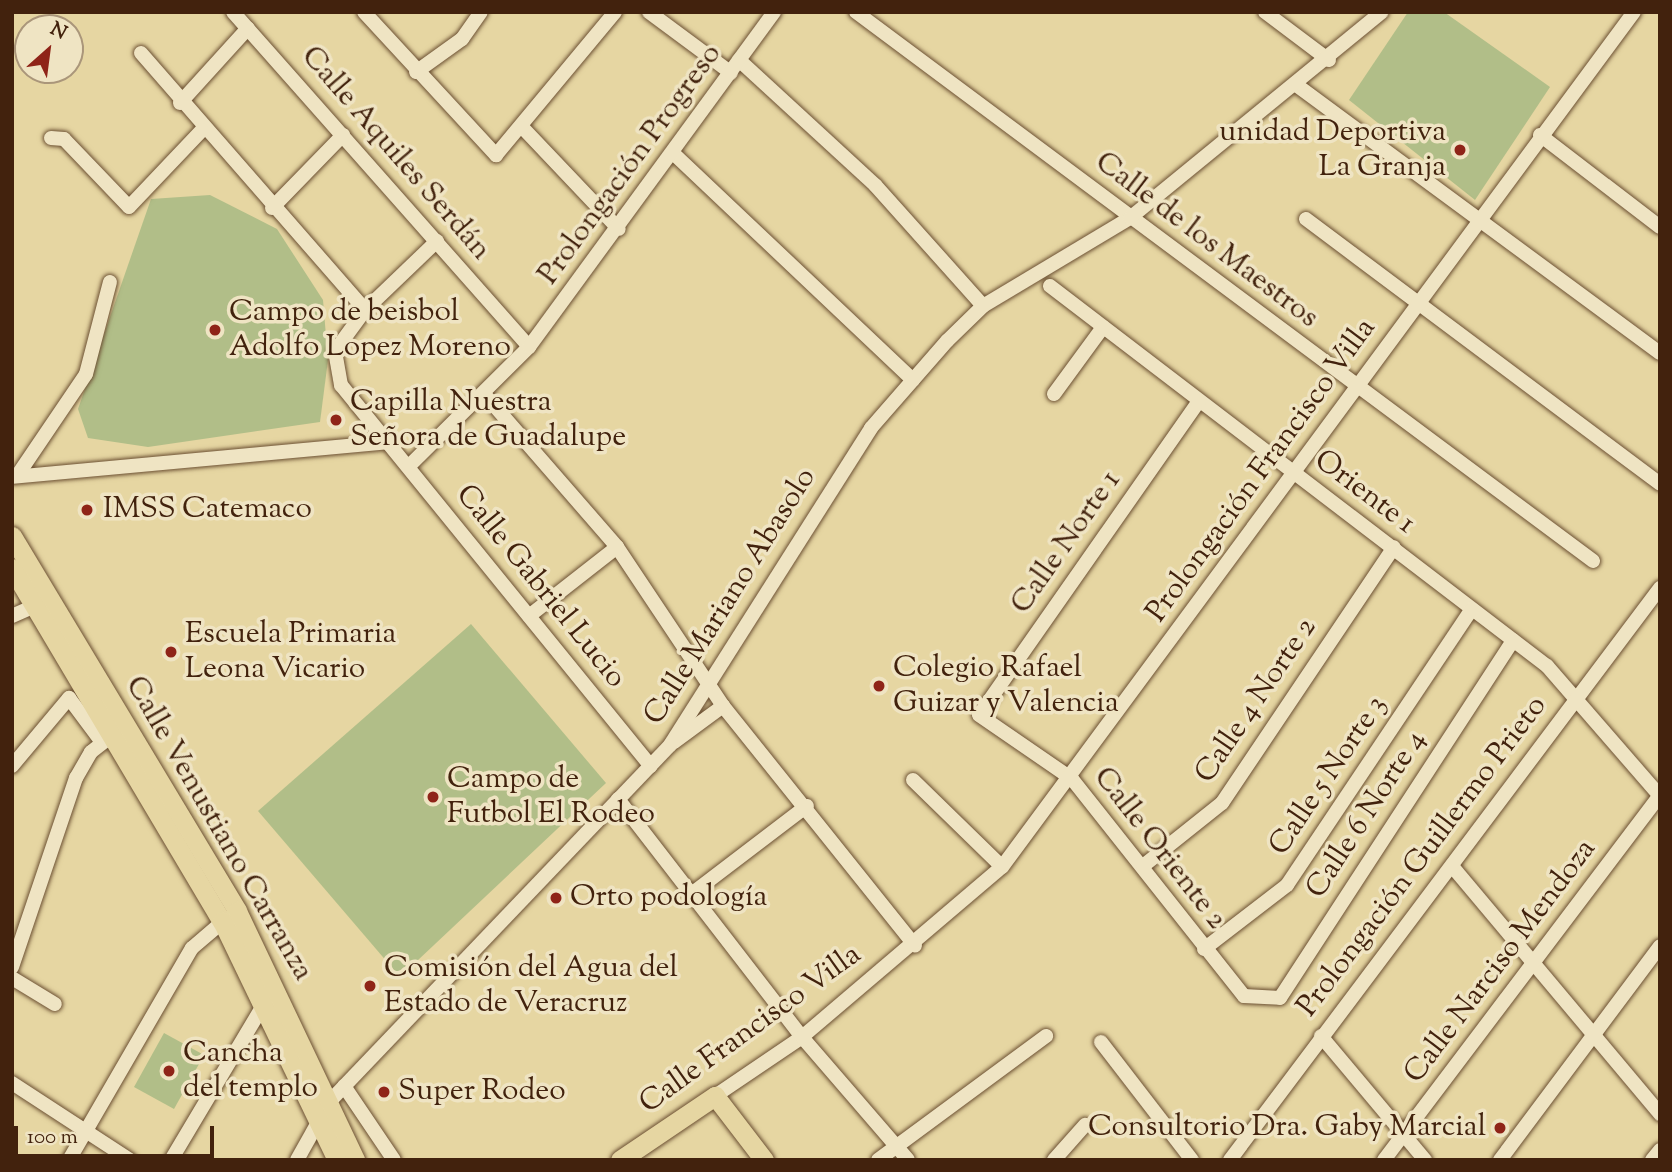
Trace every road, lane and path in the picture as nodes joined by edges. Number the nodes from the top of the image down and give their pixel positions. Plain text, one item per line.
1 (233, 12) edge
2 (364, 12) edge
3 (481, 12) edge
4 (615, 12) edge
5 (649, 12) edge
6 (775, 12) edge
7 (856, 12) edge
8 (1265, 12) edge
9 (1382, 12) edge
10 (1634, 12) edge
11 (248, 28) junction
12 (141, 53) dead end
13 (739, 60) junction
14 (1329, 60) junction
15 (416, 72) junction
16 (731, 73) junction
17 (1295, 85) junction
18 (180, 103) junction
19 (523, 128) junction
20 (202, 130) junction
21 (343, 135) junction
22 (1541, 135) junction
23 (58, 139) dead end
24 (674, 154) junction
25 (272, 208) junction
26 (1130, 218) junction
27 (1306, 219) dead end
28 (1476, 223) junction
29 (1660, 227) edge
30 (619, 229) junction
31 (437, 241) junction
32 (110, 282) dead end
33 (1050, 286) dead end
34 (1415, 305) junction
35 (983, 306) junction
36 (365, 310) junction
37 (1103, 327) junction
38 (529, 347) junction
39 (1660, 354) edge
40 (913, 380) junction
41 (1356, 386) junction
42 (1054, 394) dead end
43 (485, 395) junction
44 (1199, 401) junction
45 (388, 442) junction
46 (409, 466) junction
47 (1293, 473) junction
48 (14, 476) edge
49 (1660, 484) edge
50 (12, 536) edge
51 (617, 547) junction
52 (1394, 547) junction
53 (1593, 561) dead end
54 (12, 568) edge
55 (1660, 588) edge
56 (34, 606) junction
57 (1472, 609) junction
58 (12, 616) edge
59 (528, 616) junction
60 (1513, 640) junction
61 (705, 680) junction
62 (1575, 698) junction
63 (723, 706) junction
64 (979, 715) joint
65 (127, 726) junction
66 (105, 738) junction
67 (670, 745) junction
68 (651, 765) junction
69 (12, 766) edge
70 (1072, 779) junction
71 (913, 780) dead end
72 (1660, 796) edge
73 (618, 799) junction
74 (807, 806) junction
75 (1143, 866) junction
76 (1452, 866) junction
77 (1002, 867) junction
78 (690, 895) junction
79 (230, 916) junction
80 (915, 946) junction
81 (1660, 946) edge
82 (1204, 948) junction
83 (1533, 962) junction
84 (12, 967) edge
85 (12, 978) edge
86 (270, 994) junction
87 (1254, 1000) joint
88 (55, 1004) dead end
89 (1594, 1035) junction
90 (1046, 1036) dead end
91 (1321, 1036) junction
92 (802, 1037) junction
93 (1101, 1042) dead end
94 (12, 1083) edge
95 (344, 1086) junction
96 (715, 1096) junction
97 (330, 1101) junction
98 (1660, 1114) edge
99 (318, 1119) junction
100 (1085, 1125) dead end
101 (86, 1132) junction
102 (1403, 1136) junction
103 (896, 1147) junction
104 (1660, 1150) edge
105 (622, 1159) edge
106 (69, 1160) edge
107 (130, 1160) edge
108 (171, 1160) edge
109 (297, 1160) edge
110 (337, 1160) edge
111 (355, 1160) edge
112 (394, 1160) edge
113 (764, 1160) edge
114 (878, 1160) edge
115 (908, 1160) edge
116 (1054, 1160) edge
117 (1192, 1160) edge
118 (1230, 1160) edge
119 (1384, 1160) edge
120 (1425, 1160) edge
121 (1500, 1160) edge
122 (1652, 1160) edge

1 - 11 street, Calle Aquiles Serdán
2 - 15 street
3 - 15 street
4 - 19 street
5 - 16 street
6 - 13 street, Prolongación Progreso
7 - 26 street, Calle de los Maestros
8 - 14 street
9 - 14 street, Calle Mariano Abasolo
10 - 22 street, Prolongación Francisco Villa
11 - 18 street
11 - 21 street, Calle Aquiles Serdán
12 - 18 street
13 - 16 street, Prolongación Progreso
13 - 35 street
14 - 17 street, Calle Mariano Abasolo
15 - 19 street
16 - 24 street, Prolongación Progreso
17 - 26 street, Calle Mariano Abasolo
17 - 28 street
18 - 20 street
19 - 30 street
20 - 23 street
20 - 25 street
21 - 25 street
21 - 31 street, Calle Aquiles Serdán
22 - 28 street, Prolongación Francisco Villa
22 - 29 street
24 - 30 street, Prolongación Progreso
24 - 40 street
25 - 36 street
26 - 35 street, Calle Mariano Abasolo
26 - 41 street, Calle de los Maestros
27 - 34 street
28 - 34 street, Prolongación Francisco Villa
28 - 39 street
30 - 38 street, Prolongación Progreso
31 - 36 street
31 - 38 street, Calle Aquiles Serdán
32 - 48 street
33 - 37 street, Oriente 1
34 - 41 street, Prolongación Francisco Villa
34 - 49 street
35 - 40 street, Calle Mariano Abasolo
36 - 45 street, Calle Gabriel Lucio
37 - 42 street
37 - 44 street, Oriente 1
38 - 43 street, Prolongación Progreso
40 - 61 street, Calle Mariano Abasolo
41 - 47 street, Prolongación Francisco Villa
41 - 53 street, Calle de los Maestros
43 - 46 street, Prolongación Progreso
43 - 51 street
44 - 47 street, Oriente 1
44 - 64 street, Calle Norte 1
45 - 46 street, Calle Gabriel Lucio
45 - 48 street
46 - 59 street, Calle Gabriel Lucio
47 - 52 street, Oriente 1
47 - 70 street, Prolongación Francisco Villa
50 - 65 main road, Calle Venustiano Carranza
51 - 59 street
51 - 61 street
52 - 57 street, Oriente 1
52 - 75 street, Calle 4 Norte 2
54 - 56 main road, Calle Venustiano Carranza
55 - 62 street, Prolongación Guillermo Prieto
56 - 58 street
56 - 66 main road, Calle Venustiano Carranza
57 - 60 street, Oriente 1
57 - 82 street, Calle 5 Norte 3
59 - 68 street, Calle Gabriel Lucio
60 - 62 street, Oriente 1
60 - 87 street, Calle 6 Norte 4
61 - 63 street
61 - 67 street, Calle Mariano Abasolo
62 - 72 street, Oriente 1
62 - 76 street, Prolongación Guillermo Prieto
63 - 67 street
63 - 74 street
64 - 70 street, Calle Oriente 2
65 - 66 street
65 - 79 main road, Calle Venustiano Carranza
66 - 69 street
66 - 79 main road, Calle Venustiano Carranza
66 - 84 street
67 - 68 street, Calle Mariano Abasolo
68 - 73 street, Calle Mariano Abasolo
70 - 75 street, Calle Oriente 2
70 - 77 street, Prolongación Francisco Villa
71 - 77 street
72 - 83 street, Calle Narciso Mendoza
73 - 78 street
73 - 95 street, Calle Mariano Abasolo
74 - 78 street
74 - 80 street
75 - 82 street, Calle Oriente 2
76 - 83 street
76 - 91 street, Prolongación Guillermo Prieto
77 - 80 street, Prolongación Francisco Villa
78 - 92 street
79 - 86 main road, Calle Venustiano Carranza
79 - 101 street
80 - 92 street, Calle Francisco Villa
81 - 89 street
82 - 87 street, Calle Oriente 2
83 - 89 street
83 - 102 street, Calle Narciso Mendoza
85 - 88 street
86 - 97 main road, Calle Venustiano Carranza
86 - 99 main road, Calle Venustiano Carranza
86 - 108 street
89 - 98 street
89 - 121 street
90 - 103 street
91 - 102 street
91 - 118 street, Prolongación Guillermo Prieto
92 - 96 street, Calle Francisco Villa
92 - 103 street
93 - 117 street
94 - 101 street
95 - 97 street, Calle Mariano Abasolo
95 - 112 street
96 - 105 main road, Calle Francisco Villa
96 - 113 main road
97 - 99 street, Calle Mariano Abasolo
97 - 111 main road, Calle Venustiano Carranza
99 - 109 street
99 - 110 main road, Calle Venustiano Carranza
100 - 116 street
101 - 106 street
101 - 107 street
102 - 119 street, Calle Narciso Mendoza
102 - 120 street
103 - 114 street
103 - 115 street
104 - 122 street

